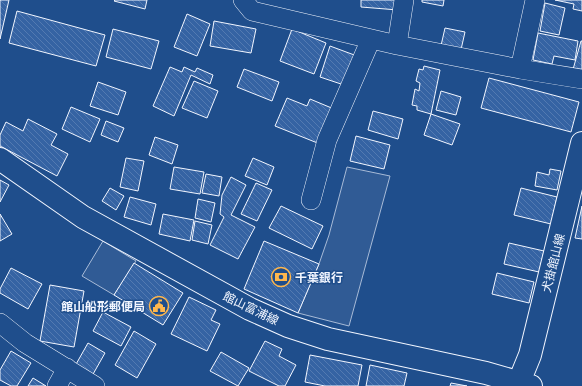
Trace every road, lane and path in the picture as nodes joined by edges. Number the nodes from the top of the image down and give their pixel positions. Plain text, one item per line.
1 (243, 0) edge
2 (404, 0) edge
3 (535, 0) edge
4 (269, 7) edge
5 (371, 39) junction
6 (397, 45) junction
7 (520, 70) junction
8 (582, 79) edge
9 (582, 143) edge
10 (0, 159) edge
11 (310, 200) dead end
12 (0, 323) edge
13 (67, 368) junction
14 (525, 384) edge
15 (57, 386) edge
16 (95, 386) edge

1 - 4 street
2 - 6 street
3 - 7 street
4 - 5 street
5 - 6 street
5 - 11 street
6 - 7 street
7 - 8 street
9 - 14 main road, 犬掛館山線
10 - 14 main road, 館山富浦線
12 - 13 street
13 - 15 street
13 - 16 street

